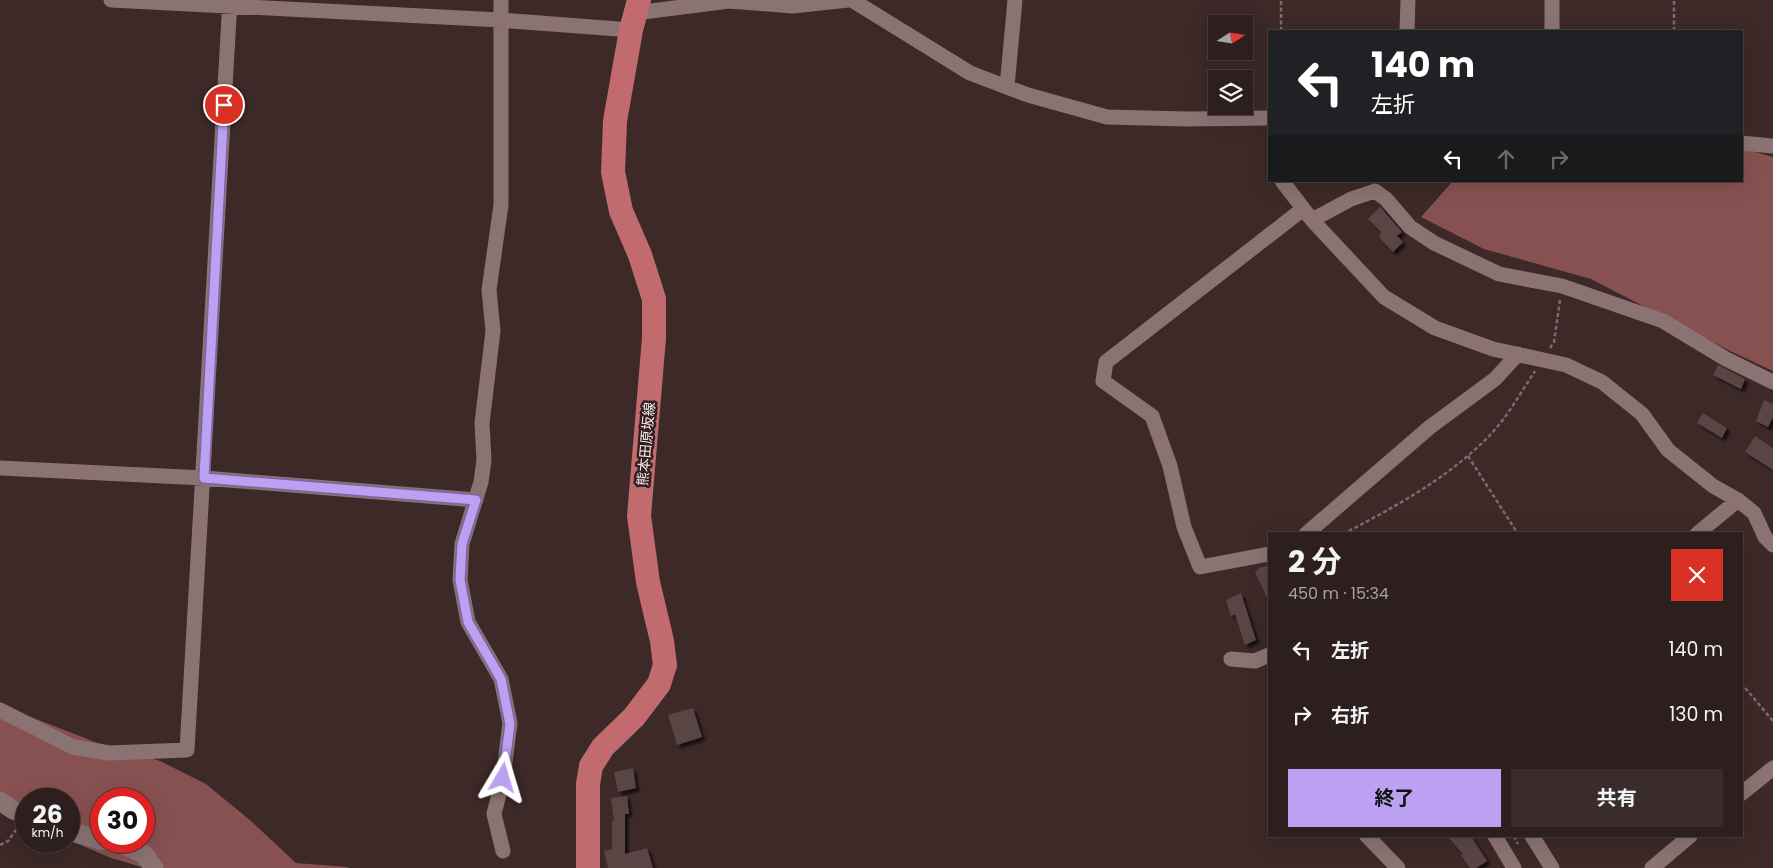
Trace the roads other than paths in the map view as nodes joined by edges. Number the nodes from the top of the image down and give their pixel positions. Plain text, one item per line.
1 (111, 0) edge
2 (501, 0) edge
3 (850, 0) edge
4 (1014, 0) edge
5 (1408, 0) edge
6 (1552, 0) edge
7 (229, 4) edge
8 (635, 14) edge
9 (500, 20) junction
10 (1407, 30) edge
11 (1552, 30) edge
12 (1007, 87) junction
13 (1268, 118) edge
14 (1743, 143) edge
15 (1773, 146) edge
16 (1283, 182) edge
17 (1308, 214) junction
18 (1518, 354) junction
19 (1773, 382) edge
20 (0, 468) edge
21 (204, 478) junction
22 (476, 500) junction
23 (1738, 500) junction
24 (1308, 532) edge
25 (1699, 532) edge
26 (1773, 545) edge
27 (1268, 554) edge
28 (1268, 655) edge
29 (1230, 659) dead end
30 (0, 710) edge
31 (1773, 768) edge
32 (1743, 792) edge
33 (0, 801) edge
34 (15, 811) edge
35 (1368, 837) edge
36 (1496, 837) edge
37 (1533, 837) edge
38 (1689, 837) edge
39 (503, 850) dead end
40 (142, 853) edge
41 (154, 868) edge
42 (588, 868) edge
43 (1398, 868) edge
44 (1514, 868) edge
45 (1552, 868) edge
46 (1652, 868) edge

1 - 7 street
2 - 9 street
3 - 8 street
3 - 12 street
4 - 12 street
5 - 10 street
6 - 11 street
7 - 9 street
7 - 21 street
8 - 9 street
8 - 42 main road, 熊本田原坂線
9 - 22 street
12 - 13 street
14 - 15 street
16 - 17 street
17 - 18 street
17 - 19 street
17 - 27 street
18 - 23 street
18 - 24 street
20 - 21 street
21 - 22 street
21 - 30 street
22 - 39 street
23 - 25 street
23 - 26 street
28 - 29 street
31 - 32 street
33 - 34 street
35 - 43 street
36 - 44 street
37 - 45 street
38 - 46 street
40 - 41 street

